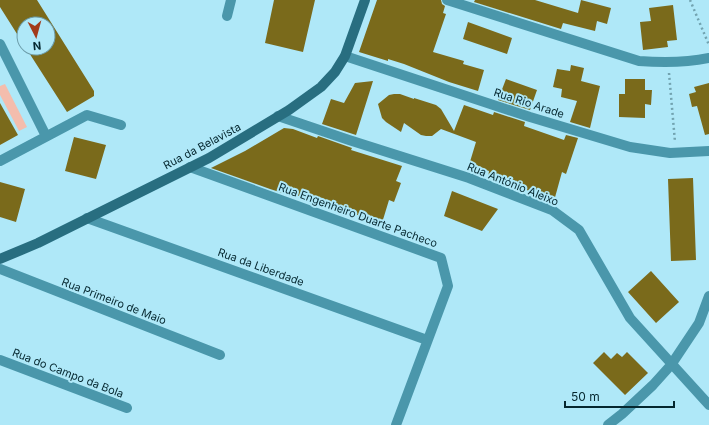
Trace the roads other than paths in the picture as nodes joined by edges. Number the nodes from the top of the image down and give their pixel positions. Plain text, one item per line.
1 (230, 0) edge
2 (365, 0) edge
3 (447, 0) edge
4 (227, 16) dead end
5 (0, 44) edge
6 (345, 56) junction
7 (709, 58) edge
8 (278, 116) junction
9 (122, 125) dead end
10 (46, 136) junction
11 (709, 150) edge
12 (0, 161) edge
13 (190, 167) junction
14 (87, 218) junction
15 (0, 259) edge
16 (0, 269) edge
17 (709, 296) edge
18 (427, 340) junction
19 (220, 355) dead end
20 (0, 360) edge
21 (671, 365) junction
22 (709, 405) edge
23 (127, 408) dead end
24 (396, 425) edge
25 (608, 425) edge

1 - 4 street
2 - 6 street, Rua da Belavista
3 - 7 street
5 - 10 street
6 - 8 street, Rua da Belavista
6 - 11 street, Rua Rio Arade
8 - 13 street, Rua da Belavista
8 - 21 street, Rua António Aleixo
9 - 10 street
10 - 12 street
13 - 14 street, Rua da Belavista
13 - 18 street, Rua Engenheiro Duarte Pacheco
14 - 15 street, Rua da Belavista
14 - 18 street, Rua da Liberdade
16 - 19 street, Rua Primeiro de Maio
17 - 21 street
18 - 24 street, Rua Engenheiro Duarte Pacheco
20 - 23 street, Rua do Campo da Bola
21 - 22 street, Rua António Aleixo
21 - 25 street

